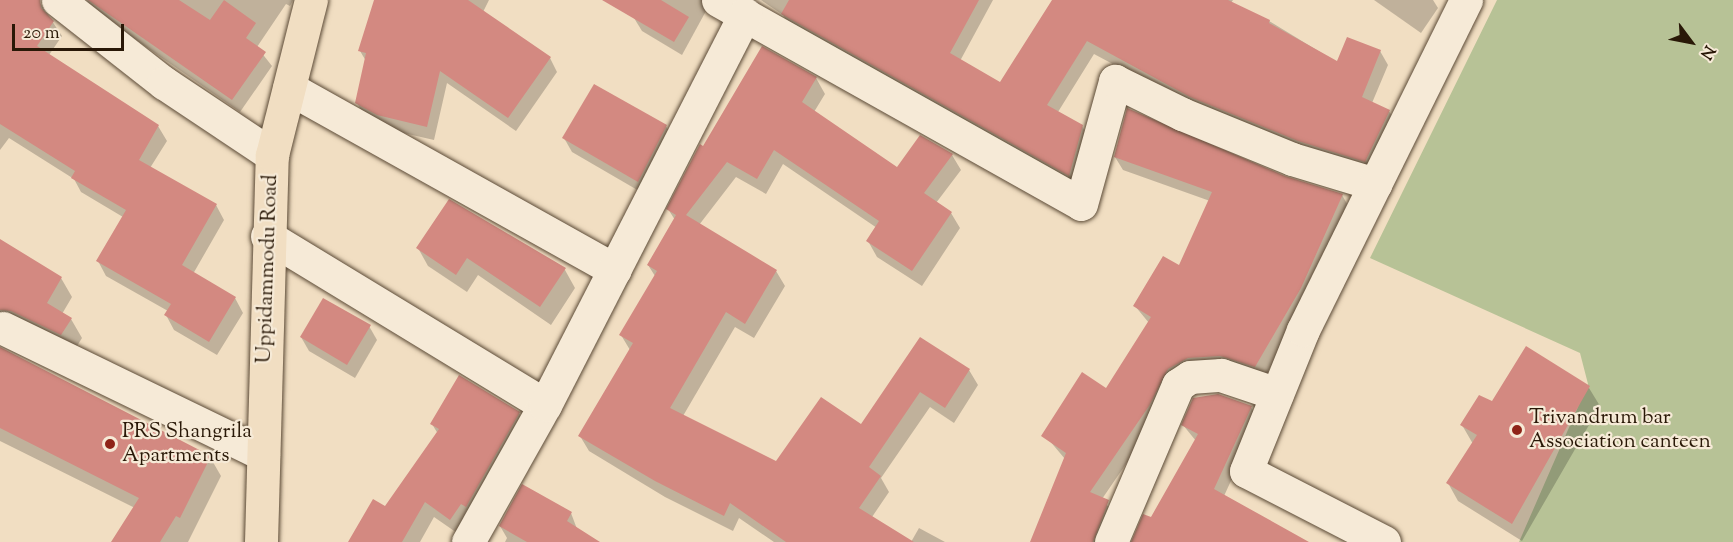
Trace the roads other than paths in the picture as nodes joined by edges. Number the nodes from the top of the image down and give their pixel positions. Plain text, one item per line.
1 (58, 0) edge
2 (311, 0) edge
3 (1466, 0) edge
4 (731, 7) edge
5 (289, 88) junction
6 (272, 154) junction
7 (1375, 184) junction
8 (267, 236) junction
9 (615, 270) junction
10 (3, 328) dead end
11 (1277, 394) junction
12 (545, 405) junction
13 (263, 454) junction
14 (261, 542) edge
15 (468, 542) edge
16 (1111, 542) edge
17 (1384, 542) edge

1 - 6 street
2 - 5 main road, Uppidammodu Road
3 - 7 street
4 - 7 street
4 - 9 street
5 - 6 main road, Uppidammodu Road
5 - 9 street
6 - 8 main road, Uppidammodu Road
7 - 11 street
8 - 12 street
8 - 13 main road, Uppidammodu Road
9 - 12 street
10 - 13 street
11 - 16 street
11 - 17 street
12 - 15 street
13 - 14 main road, Uppidammodu Road

